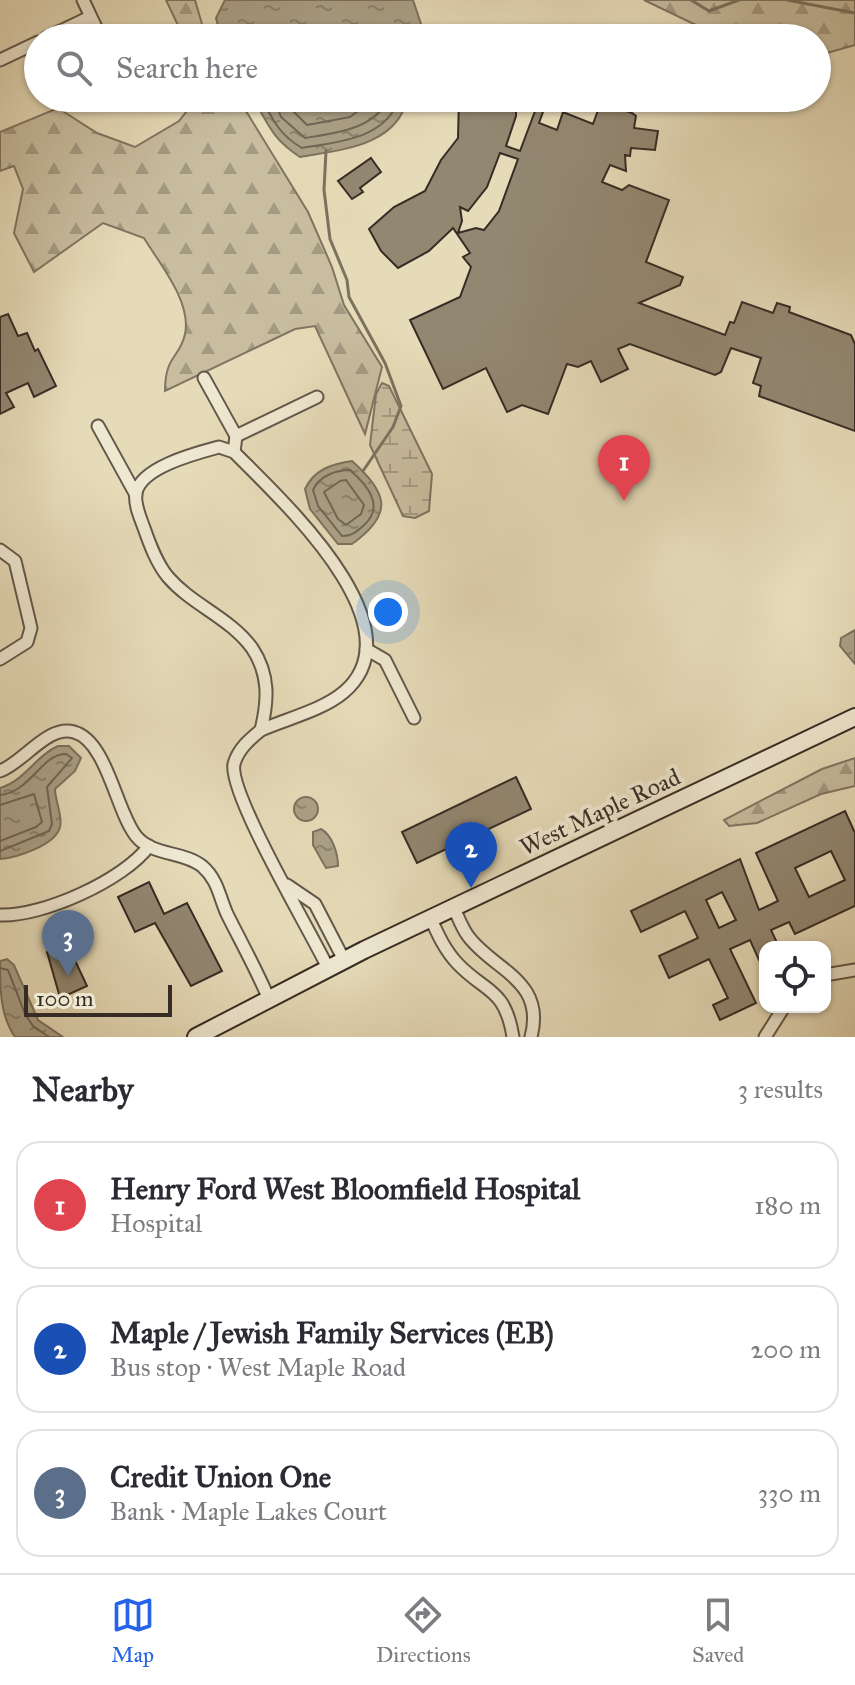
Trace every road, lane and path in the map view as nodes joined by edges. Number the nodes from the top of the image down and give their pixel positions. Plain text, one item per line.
1 (83, 0) edge
2 (90, 17) junction
3 (75, 24) edge
4 (94, 24) edge
5 (24, 49) edge
6 (0, 60) edge
7 (204, 378) dead end
8 (317, 397) dead end
9 (98, 426) dead end
10 (236, 436) junction
11 (234, 452) junction
12 (136, 495) junction
13 (0, 550) edge
14 (366, 649) junction
15 (0, 659) edge
16 (855, 717) edge
17 (414, 718) dead end
18 (261, 730) junction
19 (0, 771) edge
20 (149, 846) junction
21 (286, 885) junction
22 (454, 908) junction
23 (0, 915) edge
24 (431, 919) junction
25 (344, 960) junction
26 (328, 968) junction
27 (855, 970) edge
28 (831, 974) edge
29 (268, 997) junction
30 (780, 1013) edge
31 (196, 1037) edge
32 (513, 1037) edge
33 (531, 1037) edge
34 (765, 1037) edge

1 - 2 street
2 - 3 street
2 - 4 street
5 - 6 street
7 - 10 street
8 - 10 street
9 - 12 street
10 - 11 street
11 - 12 street
11 - 14 street
12 - 18 street
13 - 15 street
14 - 17 street
14 - 18 street
16 - 22 main road, West Maple Road
18 - 21 street
19 - 20 street
20 - 23 street
20 - 29 street
21 - 25 street
21 - 26 street
22 - 24 main road, West Maple Road
22 - 33 street
24 - 25 main road, West Maple Road
24 - 32 street
25 - 26 main road, West Maple Road
26 - 29 main road, West Maple Road
27 - 28 street
29 - 31 main road, West Maple Road
30 - 34 street

